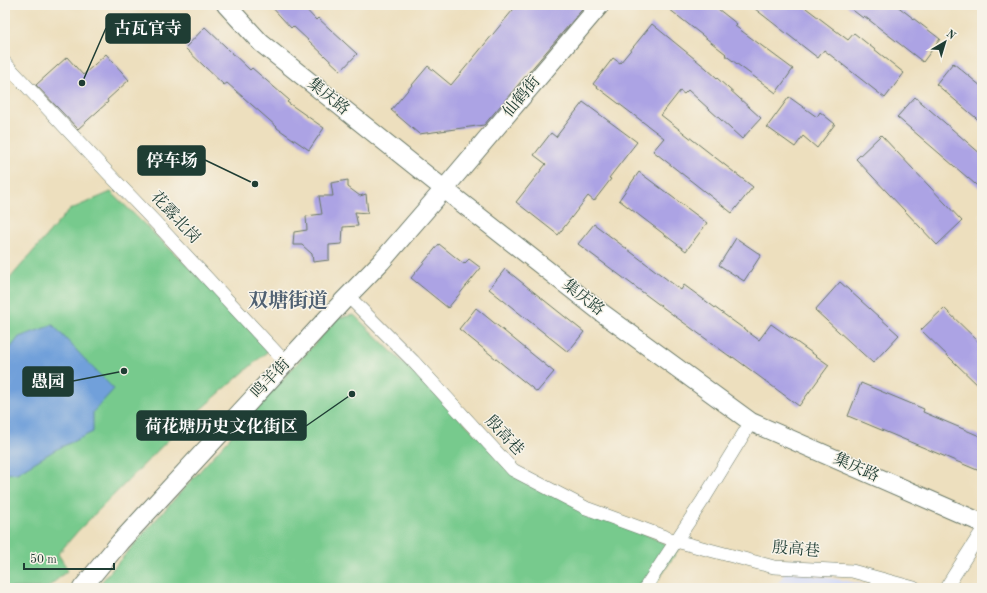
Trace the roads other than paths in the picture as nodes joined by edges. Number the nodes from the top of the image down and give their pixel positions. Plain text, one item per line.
1 (226, 5) edge
2 (600, 5) edge
3 (5, 63) edge
4 (444, 189) junction
5 (348, 296) junction
6 (286, 363) junction
7 (751, 422) junction
8 (982, 523) edge
9 (982, 531) edge
10 (676, 541) junction
11 (82, 588) edge
12 (645, 588) edge
13 (914, 588) edge
14 (946, 588) edge

1 - 4 main road, 集庆路
2 - 4 main road, 仙鹤街
3 - 6 street, 花露北岗
4 - 5 main road, 鸣羊街
4 - 7 main road, 集庆路
5 - 6 main road, 鸣羊街
5 - 10 street, 殷高巷
6 - 11 main road, 鸣羊街
7 - 8 main road, 集庆路
7 - 10 street
9 - 14 street
10 - 12 street
10 - 13 street, 殷高巷

